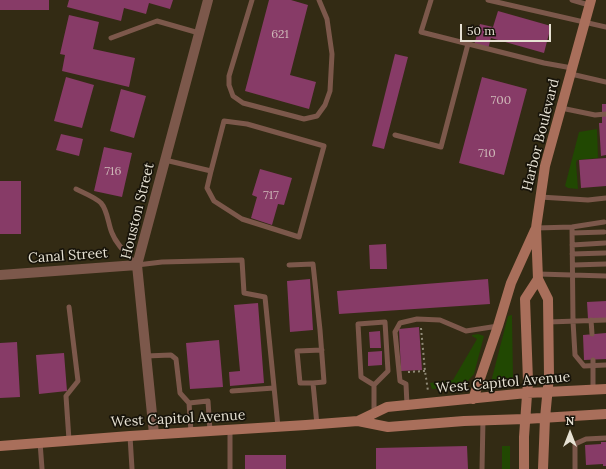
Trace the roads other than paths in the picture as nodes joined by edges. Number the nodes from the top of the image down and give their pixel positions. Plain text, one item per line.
1 (208, 0) edge
2 (252, 0) edge
3 (319, 0) edge
4 (431, 0) edge
5 (488, 0) edge
6 (572, 0) edge
7 (590, 2) edge
8 (584, 23) junction
9 (606, 27) edge
10 (199, 33) junction
11 (111, 38) dead end
12 (468, 44) junction
13 (571, 71) junction
14 (606, 82) edge
15 (561, 108) junction
16 (606, 114) edge
17 (395, 135) dead end
18 (165, 160) junction
19 (211, 171) junction
20 (76, 189) dead end
21 (540, 197) junction
22 (606, 198) edge
23 (604, 222) dead end
24 (572, 227) junction
25 (536, 228) junction
26 (604, 232) dead end
27 (572, 233) junction
28 (605, 243) dead end
29 (572, 244) junction
30 (605, 253) dead end
31 (572, 254) junction
32 (606, 264) edge
33 (137, 265) junction
34 (289, 265) dead end
35 (573, 265) junction
36 (0, 275) edge
37 (573, 275) junction
38 (606, 276) edge
39 (538, 277) junction
40 (69, 307) dead end
41 (591, 320) junction
42 (606, 320) edge
43 (573, 321) junction
44 (548, 322) junction
45 (498, 326) junction
46 (592, 334) dead end
47 (322, 350) junction
48 (146, 356) junction
49 (593, 363) junction
50 (606, 365) edge
51 (314, 382) junction
52 (374, 385) junction
53 (274, 388) junction
54 (593, 389) junction
55 (606, 389) edge
56 (232, 391) dead end
57 (548, 392) junction
58 (527, 393) junction
59 (474, 399) junction
60 (189, 403) junction
61 (407, 405) junction
62 (374, 414) junction
63 (606, 414) edge
64 (545, 418) junction
65 (525, 419) junction
66 (483, 420) junction
67 (358, 421) junction
68 (317, 425) junction
69 (278, 427) junction
70 (230, 430) junction
71 (210, 431) junction
72 (191, 432) junction
73 (154, 434) junction
74 (130, 436) junction
75 (606, 438) edge
76 (69, 440) junction
77 (40, 442) junction
78 (0, 446) edge
79 (42, 469) edge
80 (132, 469) edge
81 (230, 469) edge
82 (482, 469) edge
83 (524, 469) edge
84 (543, 469) edge
85 (575, 469) edge

1 - 10 street, Houston Street
2 - 3 lane
4 - 12 lane
5 - 8 lane
6 - 7 lane
7 - 8 main road, Harbor Boulevard
8 - 9 lane
8 - 13 main road, Harbor Boulevard
10 - 11 lane
10 - 18 street, Houston Street
12 - 13 lane
12 - 17 lane
13 - 14 lane
13 - 15 main road, Harbor Boulevard
15 - 16 lane
15 - 21 main road, Harbor Boulevard
18 - 19 lane
18 - 33 street, Houston Street
19 - 19 lane
20 - 33 lane
21 - 22 lane
21 - 25 main road, Harbor Boulevard
23 - 24 lane
24 - 25 lane
24 - 27 lane
25 - 39 main road, Harbor Boulevard
25 - 45 main road
26 - 27 lane
27 - 29 lane
28 - 29 lane
29 - 31 lane
30 - 31 lane
31 - 35 lane
32 - 35 lane
33 - 36 street, Canal Street
33 - 48 street, Houston Street
33 - 53 lane
34 - 47 lane
35 - 37 lane
37 - 38 lane
37 - 39 lane
37 - 43 lane
39 - 44 main road, Harbor Boulevard
39 - 58 main road
40 - 76 lane
41 - 42 lane
41 - 43 lane
41 - 46 lane
43 - 44 lane
43 - 49 lane
44 - 57 main road, Harbor Boulevard
45 - 59 main road
45 - 61 lane
47 - 51 lane
47 - 51 lane
48 - 60 lane
48 - 73 street, Houston Street
49 - 50 lane
49 - 54 lane
51 - 68 lane
52 - 52 lane
52 - 62 lane
53 - 56 lane
53 - 69 lane
54 - 55 main road, West Capitol Avenue
54 - 57 main road, West Capitol Avenue
57 - 58 main road, West Capitol Avenue
57 - 64 main road, Harbor Boulevard
58 - 59 main road, West Capitol Avenue
58 - 65 main road
59 - 61 main road, West Capitol Avenue
60 - 71 lane
60 - 72 lane
61 - 62 main road, West Capitol Avenue
62 - 67 main road, West Capitol Avenue
63 - 64 main road, West Capitol Avenue
64 - 65 main road, West Capitol Avenue
64 - 84 main road, Harbor Boulevard
65 - 66 main road, West Capitol Avenue
65 - 83 main road
66 - 67 main road, West Capitol Avenue
66 - 82 lane
67 - 68 main road, West Capitol Avenue
68 - 69 main road, West Capitol Avenue
69 - 70 main road, West Capitol Avenue
70 - 71 main road, West Capitol Avenue
70 - 81 lane
71 - 72 main road, West Capitol Avenue
72 - 73 main road, West Capitol Avenue
73 - 74 main road, West Capitol Avenue
74 - 76 main road, West Capitol Avenue
74 - 80 lane
75 - 85 lane
76 - 77 main road, West Capitol Avenue
77 - 78 main road, West Capitol Avenue
77 - 79 lane

